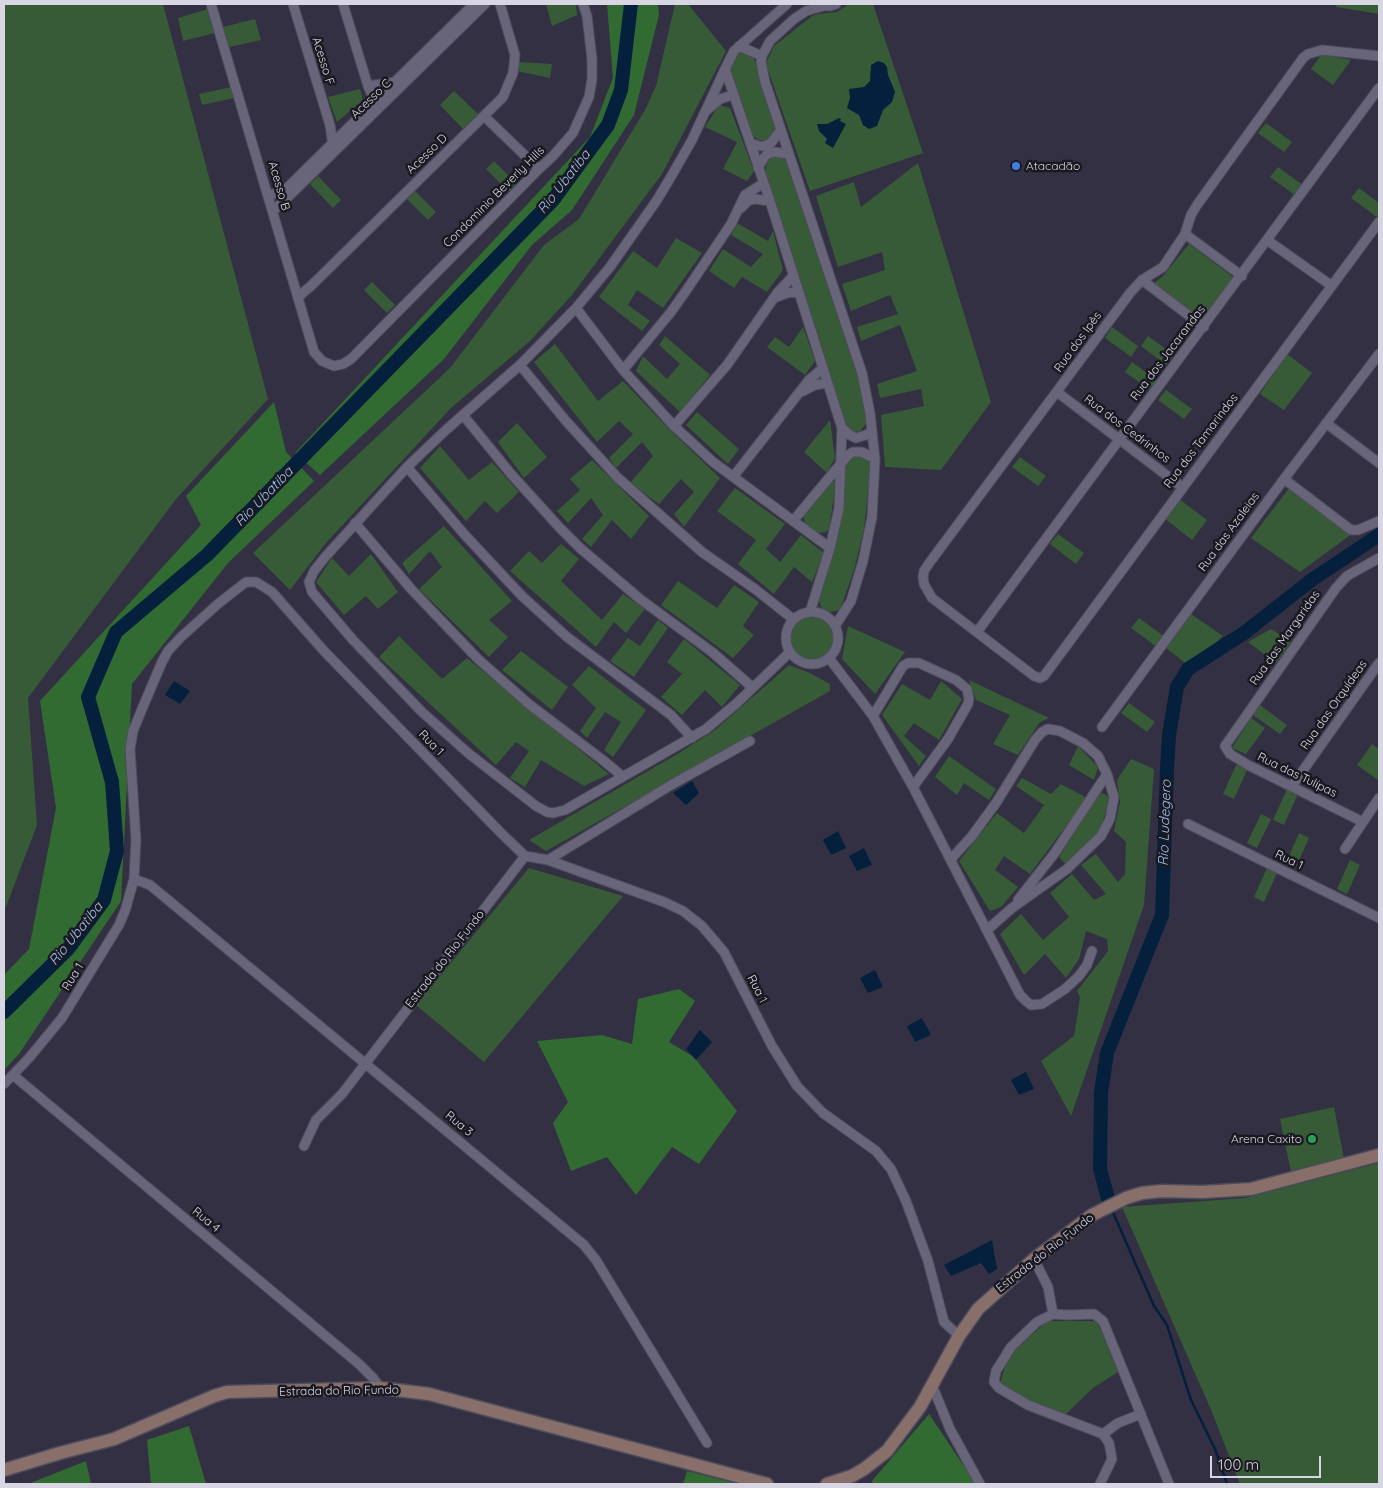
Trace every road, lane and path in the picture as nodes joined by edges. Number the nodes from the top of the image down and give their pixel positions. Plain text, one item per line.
1 (211, 4) edge
2 (292, 4) edge
3 (343, 4) edge
4 (474, 4) edge
5 (485, 4) edge
6 (500, 4) edge
7 (583, 4) edge
8 (836, 4) edge
9 (785, 5) edge
10 (820, 5) edge
11 (794, 19) junction
12 (762, 26) junction
13 (772, 39) junction
14 (739, 46) junction
15 (762, 56) junction
16 (1379, 56) edge
17 (726, 69) junction
18 (395, 82) junction
19 (368, 86) junction
20 (1379, 88) edge
21 (734, 95) junction
22 (377, 106) junction
23 (705, 112) junction
24 (484, 116) junction
25 (330, 125) junction
26 (781, 130) junction
27 (347, 134) junction
28 (750, 143) junction
29 (333, 147) junction
30 (789, 154) junction
31 (758, 168) junction
32 (539, 169) junction
33 (764, 183) junction
34 (268, 195) junction
35 (285, 195) junction
36 (770, 201) junction
37 (273, 211) junction
38 (738, 212) junction
39 (1379, 222) edge
40 (1185, 234) junction
41 (1267, 240) junction
42 (793, 276) junction
43 (1242, 276) junction
44 (1142, 280) junction
45 (1332, 286) junction
46 (797, 292) junction
47 (298, 296) junction
48 (773, 298) junction
49 (576, 308) junction
50 (1204, 327) junction
51 (1378, 359) edge
52 (520, 365) junction
53 (334, 366) joint
54 (823, 368) junction
55 (623, 370) junction
56 (828, 383) junction
57 (1057, 392) junction
58 (799, 394) junction
59 (463, 415) junction
60 (1326, 423) junction
61 (674, 426) junction
62 (842, 428) junction
63 (872, 430) junction
64 (1119, 438) junction
65 (875, 459) junction
66 (841, 463) junction
67 (1379, 463) edge
68 (407, 467) junction
69 (733, 476) junction
70 (1284, 479) junction
71 (1182, 487) junction
72 (793, 521) junction
73 (1379, 521) edge
74 (355, 523) junction
75 (830, 548) junction
76 (1379, 558) edge
77 (810, 612) junction
78 (794, 619) junction
79 (835, 626) junction
80 (977, 632) junction
81 (790, 652) junction
82 (829, 658) junction
83 (1379, 663) edge
84 (1044, 676) joint
85 (752, 687) junction
86 (873, 716) junction
87 (1102, 727) dead end
88 (692, 738) junction
89 (750, 741) dead end
90 (1225, 746) joint
91 (1107, 774) junction
92 (622, 776) junction
93 (1292, 786) junction
94 (914, 787) junction
95 (1097, 790) junction
96 (1114, 797) junction
97 (1379, 798) edge
98 (1363, 822) junction
99 (1188, 824) dead end
100 (1345, 849) dead end
101 (1054, 854) junction
102 (525, 856) junction
103 (951, 859) junction
104 (548, 860) junction
105 (1067, 869) junction
106 (134, 879) junction
107 (1012, 908) junction
108 (1379, 918) edge
109 (986, 930) junction
110 (1092, 951) dead end
111 (364, 1063) junction
112 (12, 1075) junction
113 (4, 1084) edge
114 (304, 1146) dead end
115 (1379, 1155) edge
116 (1034, 1259) junction
117 (1053, 1314) junction
118 (959, 1336) junction
119 (932, 1385) junction
120 (380, 1388) junction
121 (1141, 1414) junction
122 (1103, 1434) junction
123 (707, 1443) dead end
124 (4, 1470) edge
125 (766, 1484) edge
126 (827, 1484) edge
127 (980, 1484) edge
128 (1100, 1484) edge
129 (1169, 1484) edge

1 - 34 street, Acesso B
2 - 25 street, Acesso F
3 - 19 street
4 - 18 street, Acesso C
5 - 22 street, Acesso C
6 - 24 street, Acesso D
7 - 32 street, Condominio Beverly Hills
8 - 10 street
9 - 11 street
9 - 12 street
10 - 11 street
11 - 13 street
12 - 13 street
12 - 14 street
13 - 15 street
14 - 15 street
14 - 17 street
15 - 26 street
16 - 40 street, Rua dos Ipês
17 - 21 street
17 - 23 street
18 - 19 street
18 - 22 street, Acesso C
19 - 22 street
20 - 41 street, Rua dos Jacarandas
21 - 23 street
21 - 28 street
22 - 27 street, Acesso C
23 - 49 street
24 - 32 street
24 - 47 street, Acesso D
25 - 27 street
25 - 29 street, Acesso F
26 - 28 street
26 - 30 street
27 - 29 street, Acesso C
28 - 31 street
29 - 35 street, Acesso C
30 - 31 street
30 - 63 street
31 - 33 street
32 - 53 street, Condominio Beverly Hills
33 - 36 street
33 - 38 street
34 - 35 street
34 - 37 street, Acesso B
35 - 37 street, Acesso C
36 - 38 street
36 - 42 street
37 - 47 street, Acesso B
38 - 55 street
39 - 45 street, Rua dos Tamarindos
40 - 43 street
40 - 44 street, Rua dos Ipês
41 - 43 street, Rua dos Jacarandas
41 - 45 street
42 - 46 street
42 - 48 street
43 - 50 street, Rua dos Jacarandas
44 - 50 street
44 - 57 street, Rua dos Ipês
45 - 71 street, Rua dos Tamarindos
46 - 48 street
46 - 54 street
47 - 53 street, Acesso B
48 - 61 street
49 - 52 street
49 - 55 street
50 - 64 street, Rua dos Jacarandas
51 - 60 street, Rua das Azaleias
52 - 59 street
52 - 78 street
54 - 56 street
54 - 58 street
55 - 61 street
56 - 58 street
56 - 62 street
57 - 64 street, Rua dos Cedrinhos
57 - 80 street, Rua dos Ipês
58 - 69 street
59 - 68 street
59 - 85 street
60 - 67 street
60 - 70 street, Rua das Azaleias
61 - 69 street
62 - 63 street
62 - 66 street
63 - 65 street
64 - 71 street, Rua dos Cedrinhos
64 - 80 street, Rua dos Jacarandas
65 - 66 street
65 - 79 street
66 - 72 street
66 - 75 street
68 - 74 street
68 - 88 street
69 - 72 street
70 - 73 street
70 - 87 street, Rua das Azaleias
71 - 84 street, Rua dos Tamarindos
72 - 75 street
74 - 92 street
74 - 92 street
75 - 77 street
76 - 90 street, Rua das Margaridas
77 - 78 street
77 - 79 street
78 - 81 street
79 - 82 street
80 - 84 street, Rua dos Ipês
81 - 82 street
81 - 85 street
82 - 86 street
83 - 93 street, Rua das Orquídeas
85 - 88 street
86 - 94 street
86 - 94 street
88 - 92 street
89 - 104 street
90 - 93 street, Rua das Tulípas
91 - 95 street
91 - 96 street
91 - 103 street
93 - 98 street, Rua das Tulípas
94 - 103 street
95 - 96 street
95 - 101 street
96 - 105 street
97 - 98 street
98 - 100 street
99 - 108 street, Rua 1
101 - 105 street
101 - 107 street
102 - 104 street, Rua 1
102 - 106 street, Rua 1
102 - 111 street, Estrada do Rio Fundo
103 - 109 street
104 - 118 street, Rua 1
105 - 107 street
106 - 111 street, Rua 3
106 - 112 street, Rua 1
107 - 109 street
109 - 110 street
111 - 114 street, Estrada do Rio Fundo
111 - 123 street, Rua 3
112 - 113 street, Rua 1
112 - 120 street, Rua 4
115 - 116 street, Estrada do Rio Fundo
116 - 117 street
116 - 118 street, Estrada do Rio Fundo
117 - 121 street
117 - 122 street
118 - 119 street, Estrada do Rio Fundo
119 - 126 street, Estrada do Rio Fundo
119 - 127 street
120 - 124 street, Estrada do Rio Fundo
120 - 125 street, Estrada do Rio Fundo
121 - 122 street
121 - 129 street
122 - 128 street

